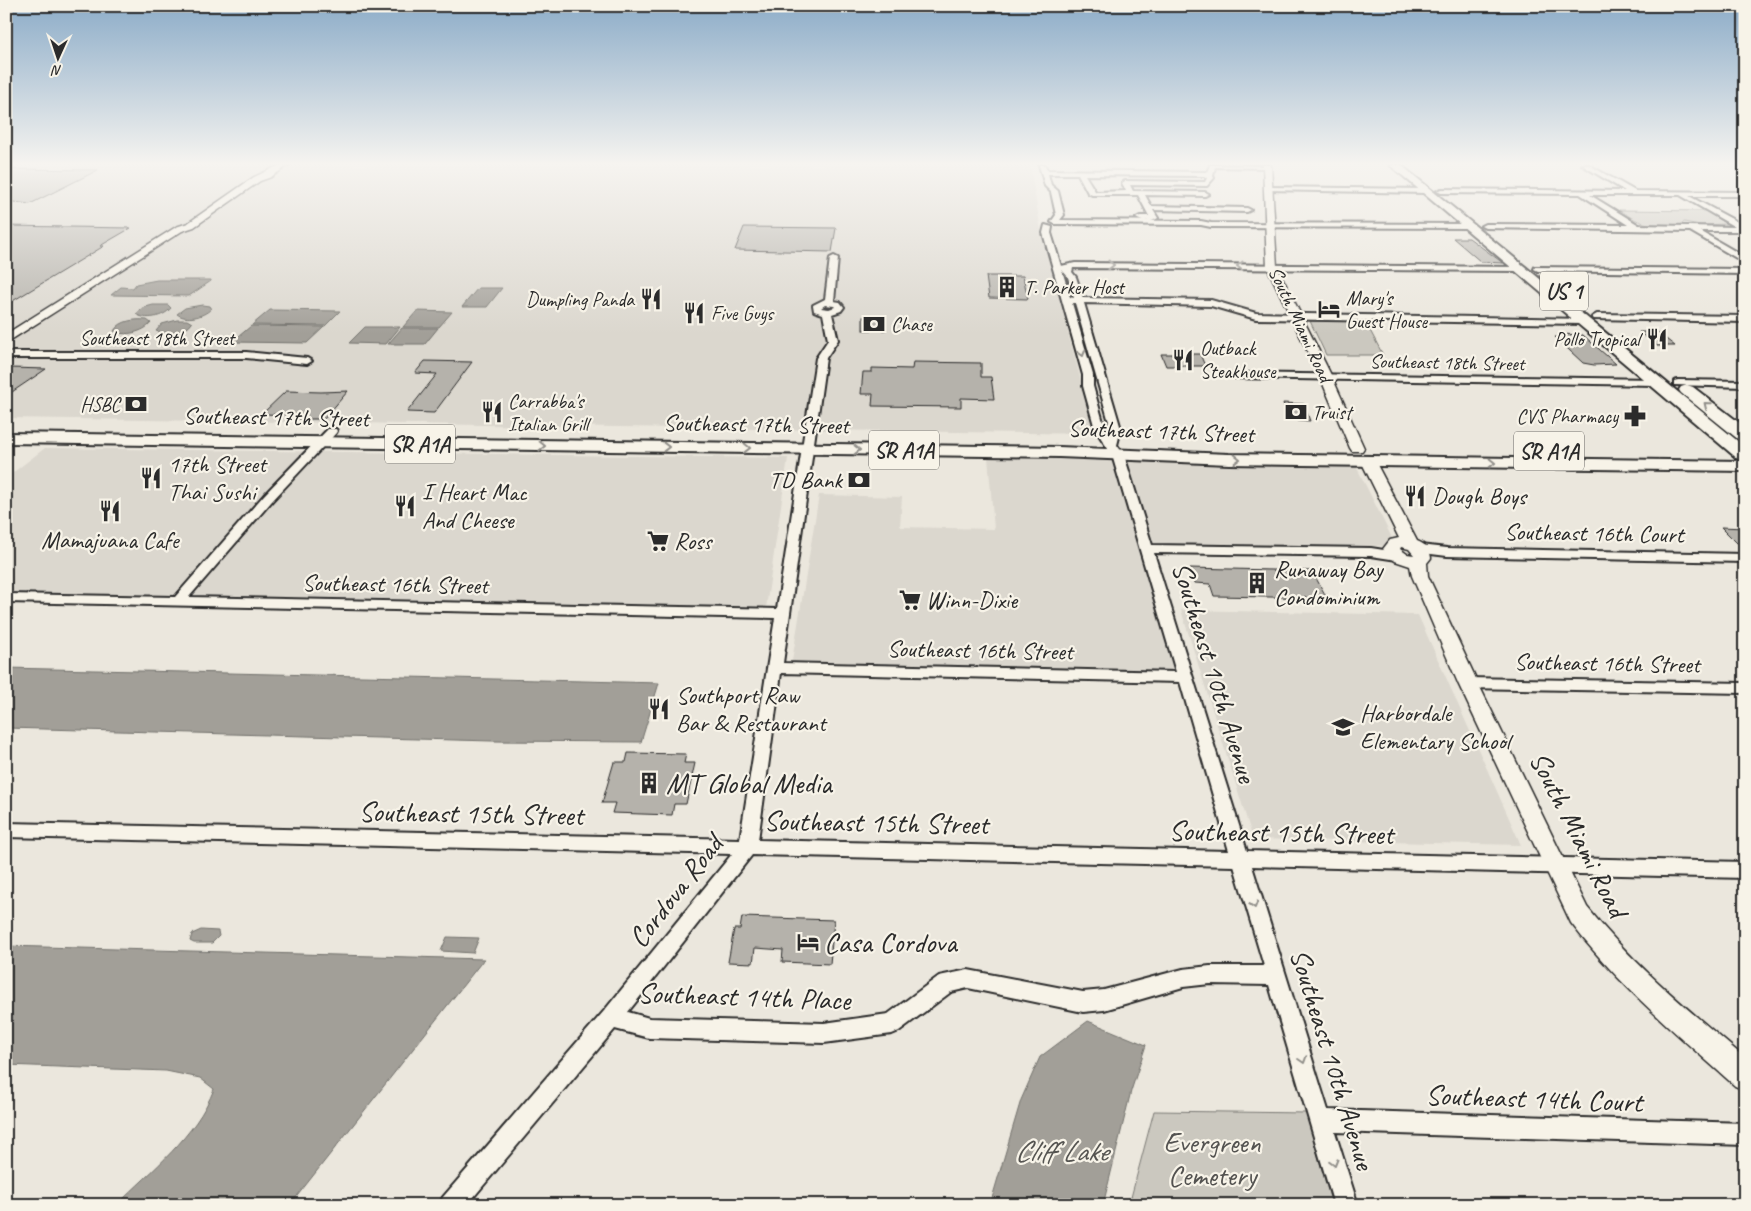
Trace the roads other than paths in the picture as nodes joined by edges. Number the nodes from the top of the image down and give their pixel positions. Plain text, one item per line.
1 (197, 222) edge
2 (201, 222) edge
3 (1084, 222) edge
4 (1479, 222) edge
5 (1627, 222) edge
6 (1731, 222) edge
7 (1055, 223) junction
8 (1465, 223) junction
9 (1269, 224) junction
10 (191, 225) junction
11 (1485, 226) junction
12 (1639, 229) junction
13 (1693, 229) junction
14 (1745, 229) edge
15 (1496, 235) junction
16 (834, 258) dead end
17 (1745, 261) edge
18 (1272, 267) junction
19 (1520, 269) junction
20 (1538, 269) junction
21 (1745, 272) edge
22 (1068, 273) junction
23 (1067, 300) junction
24 (1080, 300) junction
25 (1570, 311) junction
26 (1297, 317) junction
27 (1745, 319) edge
28 (1582, 321) junction
29 (1606, 325) junction
30 (1074, 326) junction
31 (1087, 326) junction
32 (1745, 326) edge
33 (6, 339) edge
34 (6, 349) edge
35 (6, 355) edge
36 (307, 360) dead end
37 (1237, 376) dead end
38 (1326, 377) junction
39 (1656, 382) junction
40 (1678, 383) junction
41 (1745, 384) edge
42 (6, 426) edge
43 (108, 427) junction
44 (1745, 436) edge
45 (326, 437) junction
46 (6, 438) edge
47 (34, 438) junction
48 (604, 440) junction
49 (809, 443) junction
50 (1115, 449) junction
51 (1360, 456) junction
52 (1744, 458) edge
53 (1146, 549) junction
54 (1409, 555) junction
55 (1745, 558) edge
56 (6, 598) edge
57 (177, 603) junction
58 (783, 614) junction
59 (775, 668) junction
60 (1184, 677) junction
61 (1468, 683) junction
62 (1745, 688) edge
63 (6, 830) edge
64 (748, 847) junction
65 (1240, 859) junction
66 (1554, 865) junction
67 (1745, 870) edge
68 (1276, 976) junction
69 (611, 1018) junction
70 (1745, 1076) edge
71 (1322, 1121) junction
72 (1745, 1134) edge
73 (451, 1205) edge
74 (1346, 1205) edge

1 - 10 street
2 - 10 street
3 - 7 street
4 - 11 main road, US 1
5 - 12 street
6 - 14 street
7 - 9 street
7 - 22 street, Southeast 10th Avenue
7 - 23 street, Southeast 10th Avenue
8 - 9 street
8 - 11 main road
8 - 15 main road
8 - 19 main road, US 1
9 - 18 street, South Miami Road
10 - 33 street
10 - 34 street
11 - 12 street
11 - 15 main road, US 1
12 - 13 street
13 - 14 street
13 - 17 street
15 - 20 main road, US 1
16 - 49 street, Cordova Road
18 - 19 street
18 - 22 street
18 - 26 street, South Miami Road
19 - 25 main road, US 1
20 - 21 street
20 - 29 main road, US 1
22 - 24 street, Southeast 10th Avenue
23 - 24 street
23 - 30 street, Southeast 10th Avenue
24 - 26 street
24 - 31 street, Southeast 10th Avenue
25 - 28 main road, US 1
25 - 29 main road
26 - 28 street
26 - 38 street, South Miami Road
27 - 29 street
28 - 29 main road
28 - 39 main road, US 1
29 - 32 street
29 - 40 main road, US 1
30 - 31 street
30 -> 50 street, Southeast 10th Avenue
31 - 50 street, Southeast 10th Avenue
35 - 36 street, Southeast 18th Street
37 - 38 street, Southeast 18th Street
38 - 39 street, Southeast 18th Street
38 - 51 street, South Miami Road
39 - 52 main road, US 1
40 - 41 street
44 -> 40 main road, US 1
42 - 43 main road, Southeast 17th Street / SR A1A
43 - 45 main road, Southeast 17th Street / SR A1A
43 - 47 main road
45 - 47 main road, Southeast 17th Street / SR A1A
45 - 48 main road, Southeast 17th Street / SR A1A
45 -> 48 main road, Southeast 17th Street / SR A1A
45 - 57 street
46 - 47 main road, Southeast 17th Street / SR A1A
48 -> 49 main road, Southeast 17th Street / SR A1A
48 - 49 main road, Southeast 17th Street / SR A1A
49 - 50 main road, Southeast 17th Street / SR A1A
49 - 58 street, Cordova Road
50 - 51 main road, Southeast 17th Street / SR A1A
50 -> 51 main road, Southeast 17th Street / SR A1A
50 - 53 street, Southeast 10th Avenue
51 - 52 main road, Southeast 17th Street / SR A1A
51 - 54 street, South Miami Road
53 - 54 street, Southeast 16th Court
53 - 60 street, Southeast 10th Avenue
54 - 55 street, Southeast 16th Court
54 - 61 street, South Miami Road
56 - 57 street, Southeast 16th Street
57 - 58 street, Southeast 16th Street
58 - 59 street, Cordova Road
59 - 60 street, Southeast 16th Street
59 - 64 street, Cordova Road
60 - 65 street, Southeast 10th Avenue
61 - 62 street, Southeast 16th Street
61 - 66 street, South Miami Road
63 - 64 street, Southeast 15th Street
64 - 65 street, Southeast 15th Street
64 - 69 street, Cordova Road
65 - 66 street, Southeast 15th Street
65 -> 68 street, Southeast 10th Avenue
66 - 67 street, Southeast 15th Street
66 - 70 street, South Miami Road
68 - 69 street, Southeast 14th Place
68 -> 71 street, Southeast 10th Avenue
69 - 73 street, Cordova Road
71 - 72 street, Southeast 14th Court
71 -> 74 street, Southeast 10th Avenue

